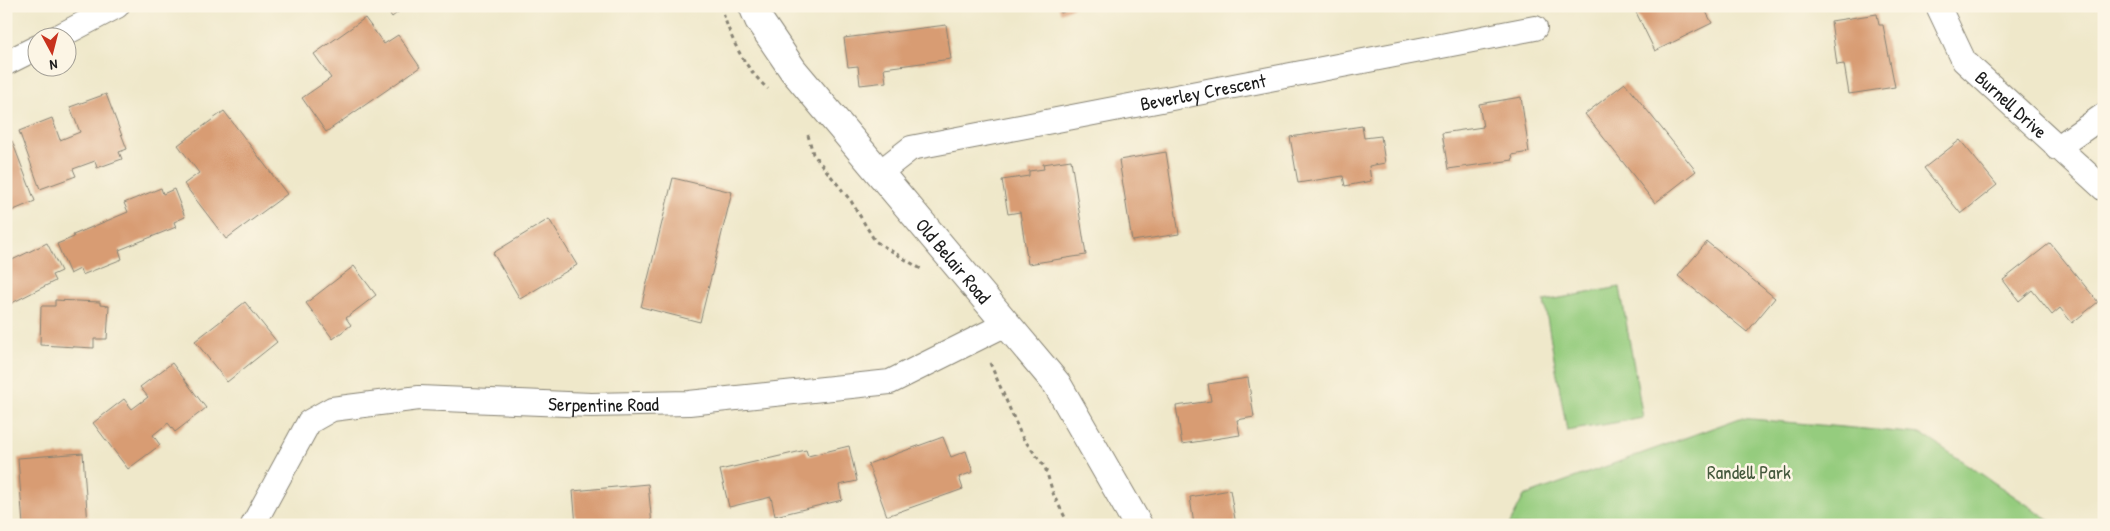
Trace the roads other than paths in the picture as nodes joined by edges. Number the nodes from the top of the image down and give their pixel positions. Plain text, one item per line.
1 (117, 6) edge
2 (753, 6) edge
3 (1938, 6) edge
4 (75, 28) edge
5 (1535, 28) dead end
6 (28, 52) edge
7 (6, 63) edge
8 (2104, 114) edge
9 (2057, 148) junction
10 (879, 173) junction
11 (2104, 189) edge
12 (1006, 324) junction
13 (253, 525) edge
14 (1138, 525) edge

1 - 4 street
2 - 10 main road, Old Belair Road
3 - 9 street, Burnell Drive
5 - 10 street, Beverley Crescent
6 - 7 street
8 - 9 street
9 - 11 street, Burnell Drive
10 - 12 main road, Old Belair Road
12 - 13 street, Serpentine Road
12 - 14 main road, Old Belair Road

